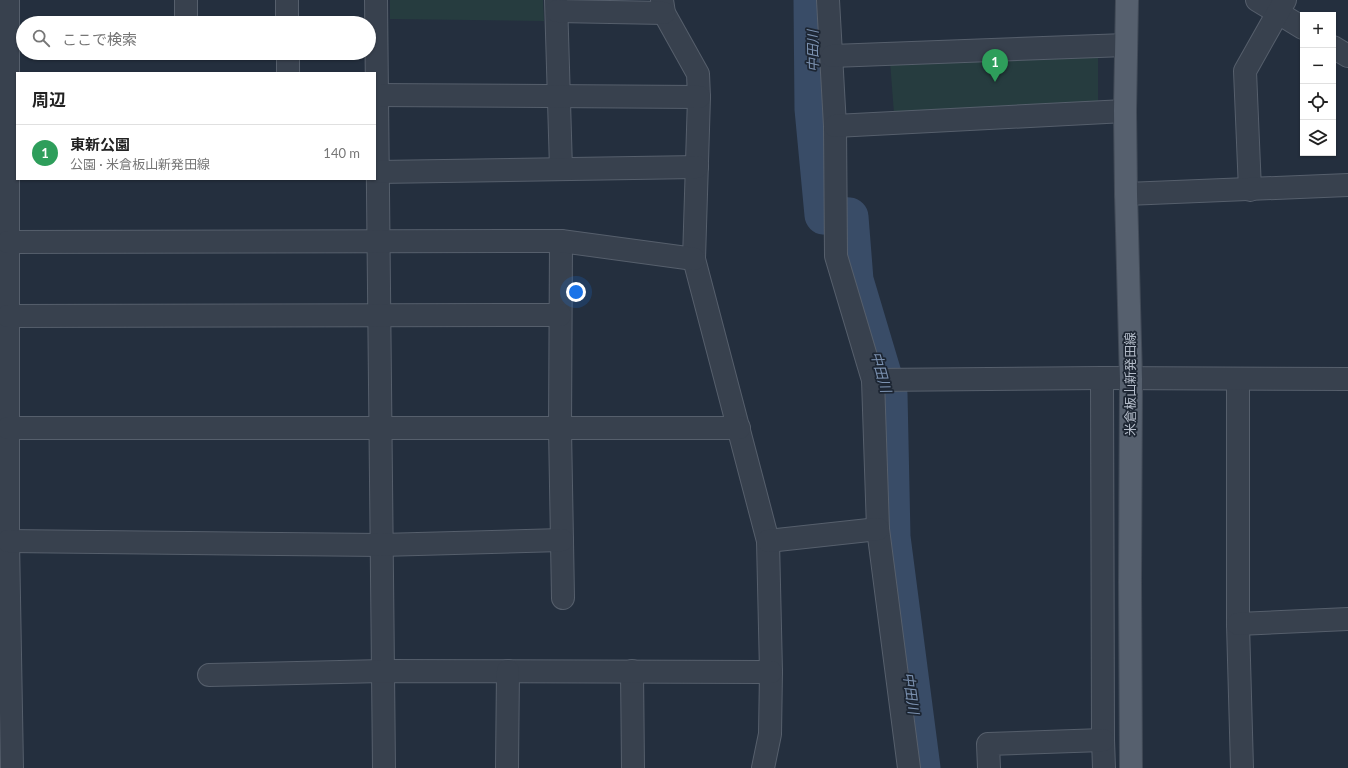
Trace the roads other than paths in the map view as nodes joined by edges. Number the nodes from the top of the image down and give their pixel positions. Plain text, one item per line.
1 (8, 0) edge
2 (186, 0) edge
3 (287, 0) edge
4 (376, 0) edge
5 (828, 0) edge
6 (1127, 0) edge
7 (1257, 0) edge
8 (556, 6) edge
9 (1281, 6) edge
10 (663, 7) edge
11 (186, 16) edge
12 (287, 16) edge
13 (1300, 25) edge
14 (1126, 45) junction
15 (1335, 48) edge
16 (16, 49) edge
17 (832, 56) junction
18 (1348, 56) edge
19 (288, 60) edge
20 (288, 72) edge
21 (376, 95) edge
22 (559, 96) junction
23 (699, 97) junction
24 (1125, 111) junction
25 (834, 126) junction
26 (697, 167) junction
27 (560, 169) junction
28 (378, 172) junction
29 (1348, 185) edge
30 (1250, 190) junction
31 (1126, 194) junction
32 (561, 241) junction
33 (8, 242) junction
34 (378, 242) junction
35 (694, 259) junction
36 (379, 315) junction
37 (560, 315) junction
38 (8, 316) junction
39 (1102, 378) junction
40 (1132, 379) junction
41 (1238, 379) junction
42 (1348, 379) edge
43 (873, 380) junction
44 (8, 428) junction
45 (739, 428) junction
46 (380, 429) junction
47 (560, 429) junction
48 (878, 529) junction
49 (562, 540) junction
50 (768, 540) junction
51 (8, 541) junction
52 (381, 545) junction
53 (563, 598) dead end
54 (1348, 618) edge
55 (1238, 624) junction
56 (383, 671) junction
57 (508, 671) junction
58 (632, 671) junction
59 (771, 672) junction
60 (209, 675) dead end
61 (1103, 740) junction
62 (12, 768) edge
63 (384, 768) edge
64 (507, 768) edge
65 (633, 768) edge
66 (762, 768) edge
67 (909, 768) edge
68 (988, 768) edge
69 (1104, 768) edge
70 (1132, 768) edge
71 (1242, 768) edge

1 - 16 street
2 - 11 street
3 - 12 street
4 - 21 street
5 - 17 street
6 - 14 main road, 米倉板山新発田線
7 - 9 street
8 - 10 street
8 - 22 street
9 - 13 street
9 - 30 street
10 - 23 street
14 - 17 street
14 - 24 main road, 米倉板山新発田線
15 - 18 street
16 - 33 street
17 - 25 street
19 - 20 street
21 - 22 street
21 - 28 street
22 - 23 street
22 - 27 street
23 - 26 street
24 - 25 street
24 - 31 main road, 米倉板山新発田線
25 - 43 street
26 - 27 street
26 - 35 street
27 - 28 street
28 - 34 street
29 - 30 street
30 - 31 street
31 - 40 main road, 米倉板山新発田線
32 - 34 street
32 - 35 street
32 - 37 street
33 - 34 street
33 - 38 street
34 - 36 street
35 - 45 street
36 - 37 street
36 - 38 street
36 - 46 street
37 - 47 street
38 - 44 street
39 - 40 street
39 - 43 street
39 - 61 street
40 - 41 street
40 - 70 main road, 米倉板山新発田線
41 - 42 street
41 - 55 street
43 - 48 street
44 - 46 street
44 - 51 street
45 - 47 street
45 - 50 street
46 - 47 street
46 - 52 street
47 - 49 street
48 - 50 street
48 - 67 street
49 - 52 street
49 - 53 street
50 - 59 street
51 - 52 street
51 - 62 street
52 - 56 street
54 - 55 street
55 - 71 street
56 - 57 street
56 - 60 street
56 - 63 street
57 - 58 street
57 - 64 street
58 - 59 street
58 - 65 street
59 - 66 street
61 - 68 street
61 - 69 street

